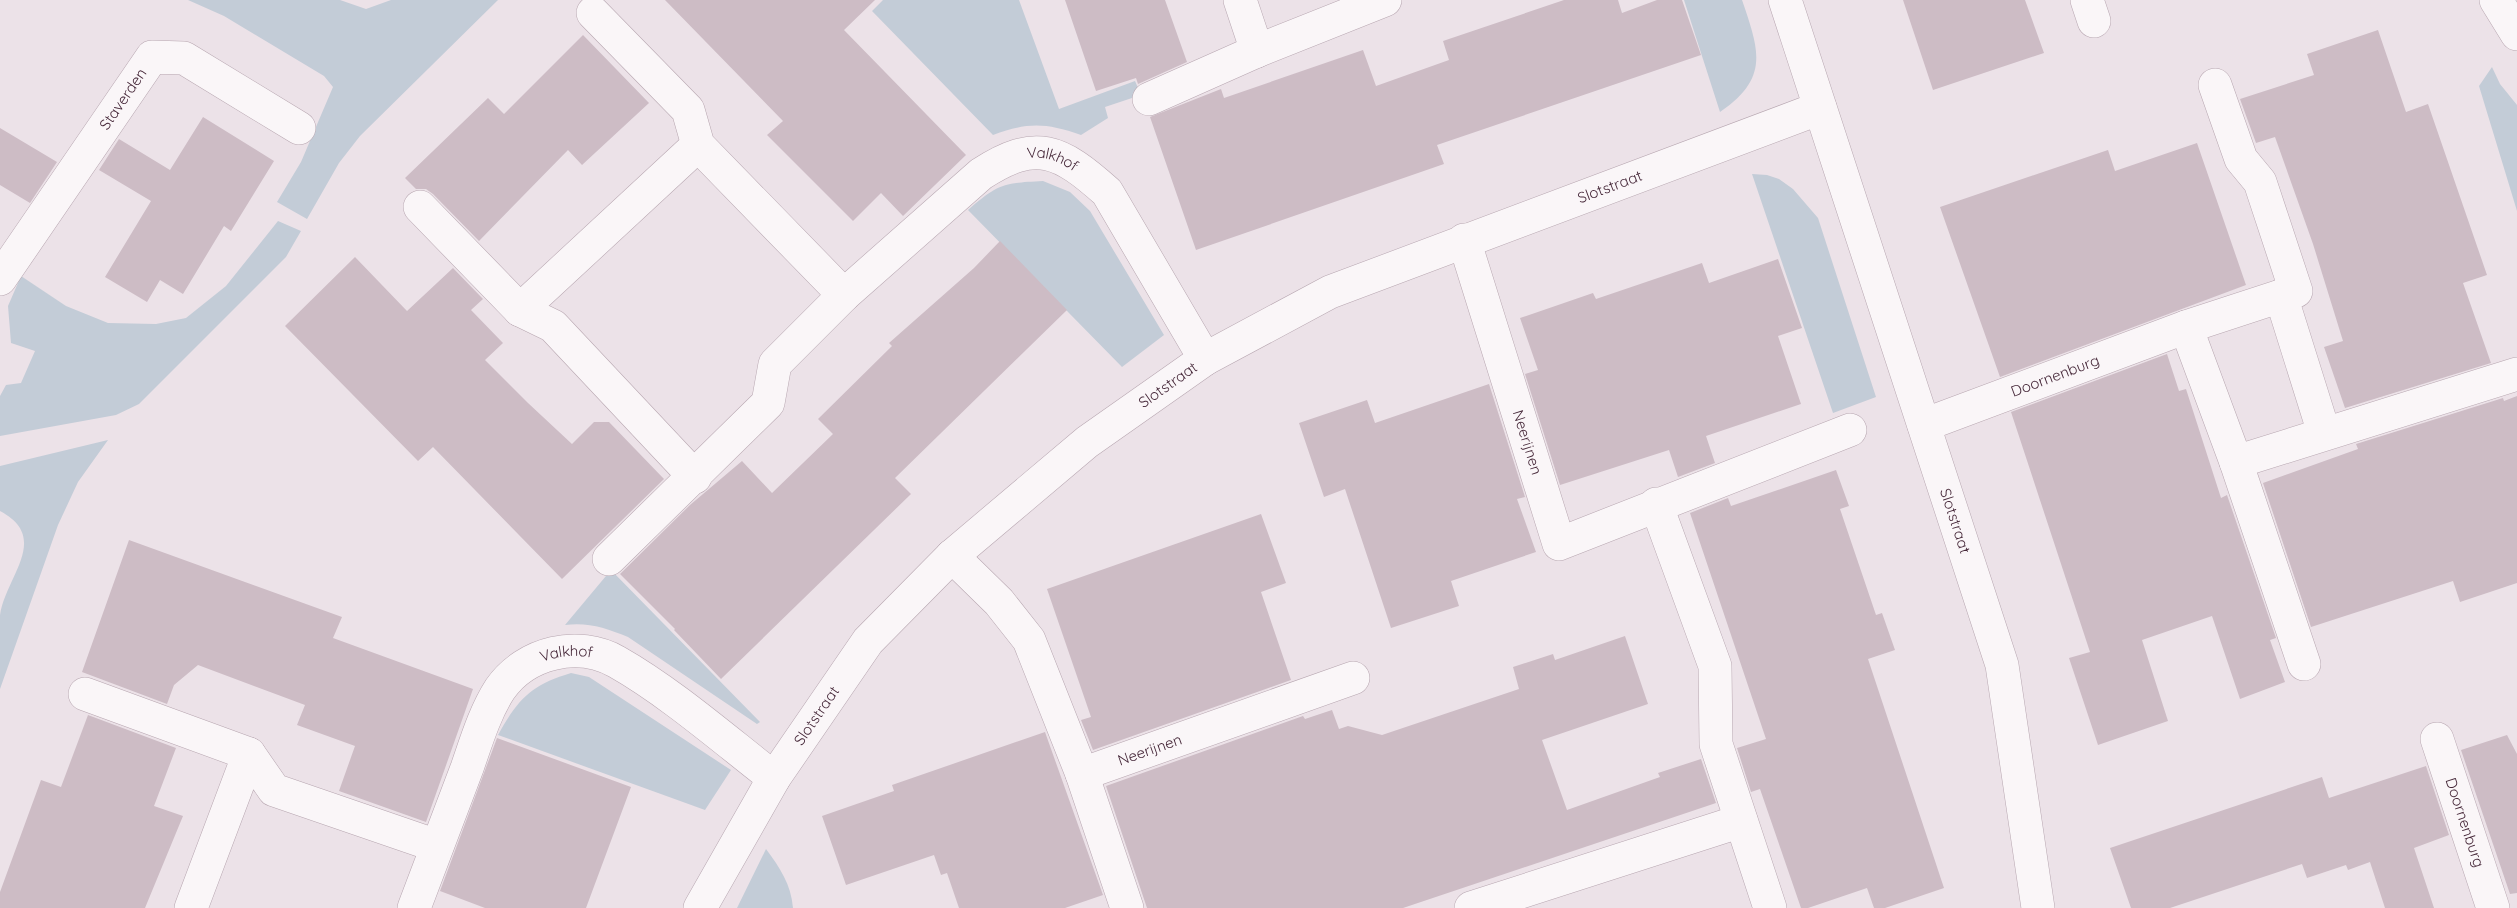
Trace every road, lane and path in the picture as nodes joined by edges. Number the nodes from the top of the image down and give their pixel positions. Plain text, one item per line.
1 (1240, 0) edge
2 (1385, 0) edge
3 (1785, 0) edge
4 (2496, 0) edge
5 (593, 13) dead end
6 (2517, 34) edge
7 (1257, 51) junction
8 (2215, 85) dead end
9 (1149, 99) dead end
10 (1820, 108) junction
11 (299, 128) dead end
12 (698, 145) junction
13 (420, 207) dead end
14 (1464, 240) junction
15 (0, 279) edge
16 (844, 295) junction
17 (2281, 296) junction
18 (520, 310) junction
19 (2186, 327) junction
20 (1205, 358) junction
21 (2517, 374) edge
22 (1924, 425) junction
23 (1850, 430) dead end
24 (2324, 433) junction
25 (2236, 462) junction
26 (695, 477) junction
27 (1656, 504) junction
28 (952, 556) junction
29 (609, 559) dead end
30 (2304, 664) dead end
31 (1353, 678) dead end
32 (85, 694) dead end
33 (2437, 739) dead end
34 (249, 754) junction
35 (1082, 774) junction
36 (774, 778) junction
37 (1741, 821) junction
38 (437, 846) junction
39 (191, 908) edge
40 (414, 908) edge
41 (700, 908) edge
42 (1127, 908) edge
43 (1471, 908) edge
44 (1770, 908) edge
45 (2038, 908) edge
46 (2493, 908) edge

1 - 7 street
2 - 7 street
3 - 10 street, Slotstraat
4 - 6 street
5 - 12 street
7 - 9 street
8 - 17 street
10 - 14 street, Slotstraat
10 - 22 street, Slotstraat
11 - 15 street, Staverden
12 - 16 street
12 - 18 street
13 - 18 street
14 - 20 street, Slotstraat
14 - 27 street, Neerijnen
16 - 20 street, Valkhof
16 - 26 street, Valkhof
17 - 19 street, Doornenburg
17 - 24 street
18 - 26 street
19 - 22 street, Doornenburg
19 - 25 street
20 - 28 street, Slotstraat
21 - 24 street
22 - 45 street, Slotstraat
23 - 27 street, Neerijnen
24 - 25 street
25 - 30 street
26 - 29 street, Valkhof
27 - 37 street
28 - 35 street
28 - 36 street, Slotstraat
31 - 35 street, Neerijnen
32 - 34 street
33 - 46 street, Doornenburg
34 - 38 street
34 - 39 street
35 - 42 street
36 - 38 street, Valkhof
36 - 41 street, Slotstraat
37 - 43 street
37 - 44 street
38 - 40 street, Valkhof

